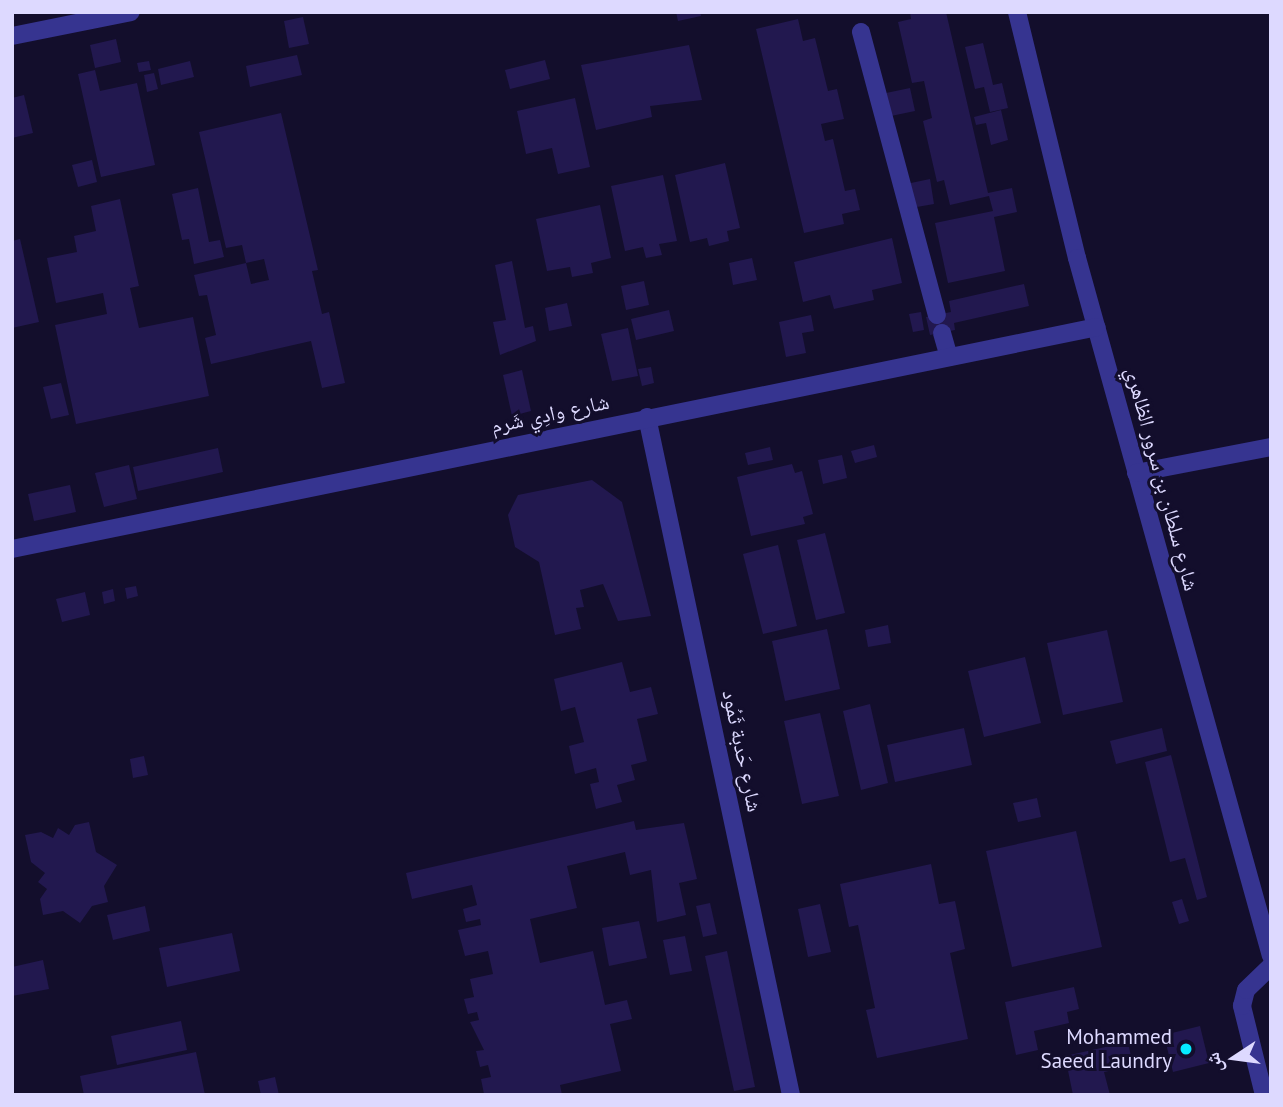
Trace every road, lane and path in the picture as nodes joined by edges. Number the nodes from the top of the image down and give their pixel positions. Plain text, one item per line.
1 (131, 12) edge
2 (1017, 12) edge
3 (862, 32) dead end
4 (12, 36) edge
5 (937, 315) dead end
6 (1097, 327) junction
7 (942, 332) dead end
8 (948, 357) junction
9 (648, 417) junction
10 (1271, 447) edge
11 (1136, 473) junction
12 (12, 549) edge
13 (1271, 956) edge
14 (1271, 965) edge
15 (791, 1095) edge
16 (1264, 1095) edge

1 - 4 street
2 - 6 street, شارع سلطان بن سرور الظاهري
3 - 5 street
6 - 8 street, شارع وادِي شَرم
6 - 11 street, شارع سلطان بن سرور الظاهري
7 - 8 street
8 - 9 street, شارع وادِي شَرم
9 - 12 street, شارع وادِي شَرم
9 - 15 street, شارع حَدبة ثَمُود
10 - 11 street
11 - 13 street, شارع سلطان بن سرور الظاهري
14 - 16 street

